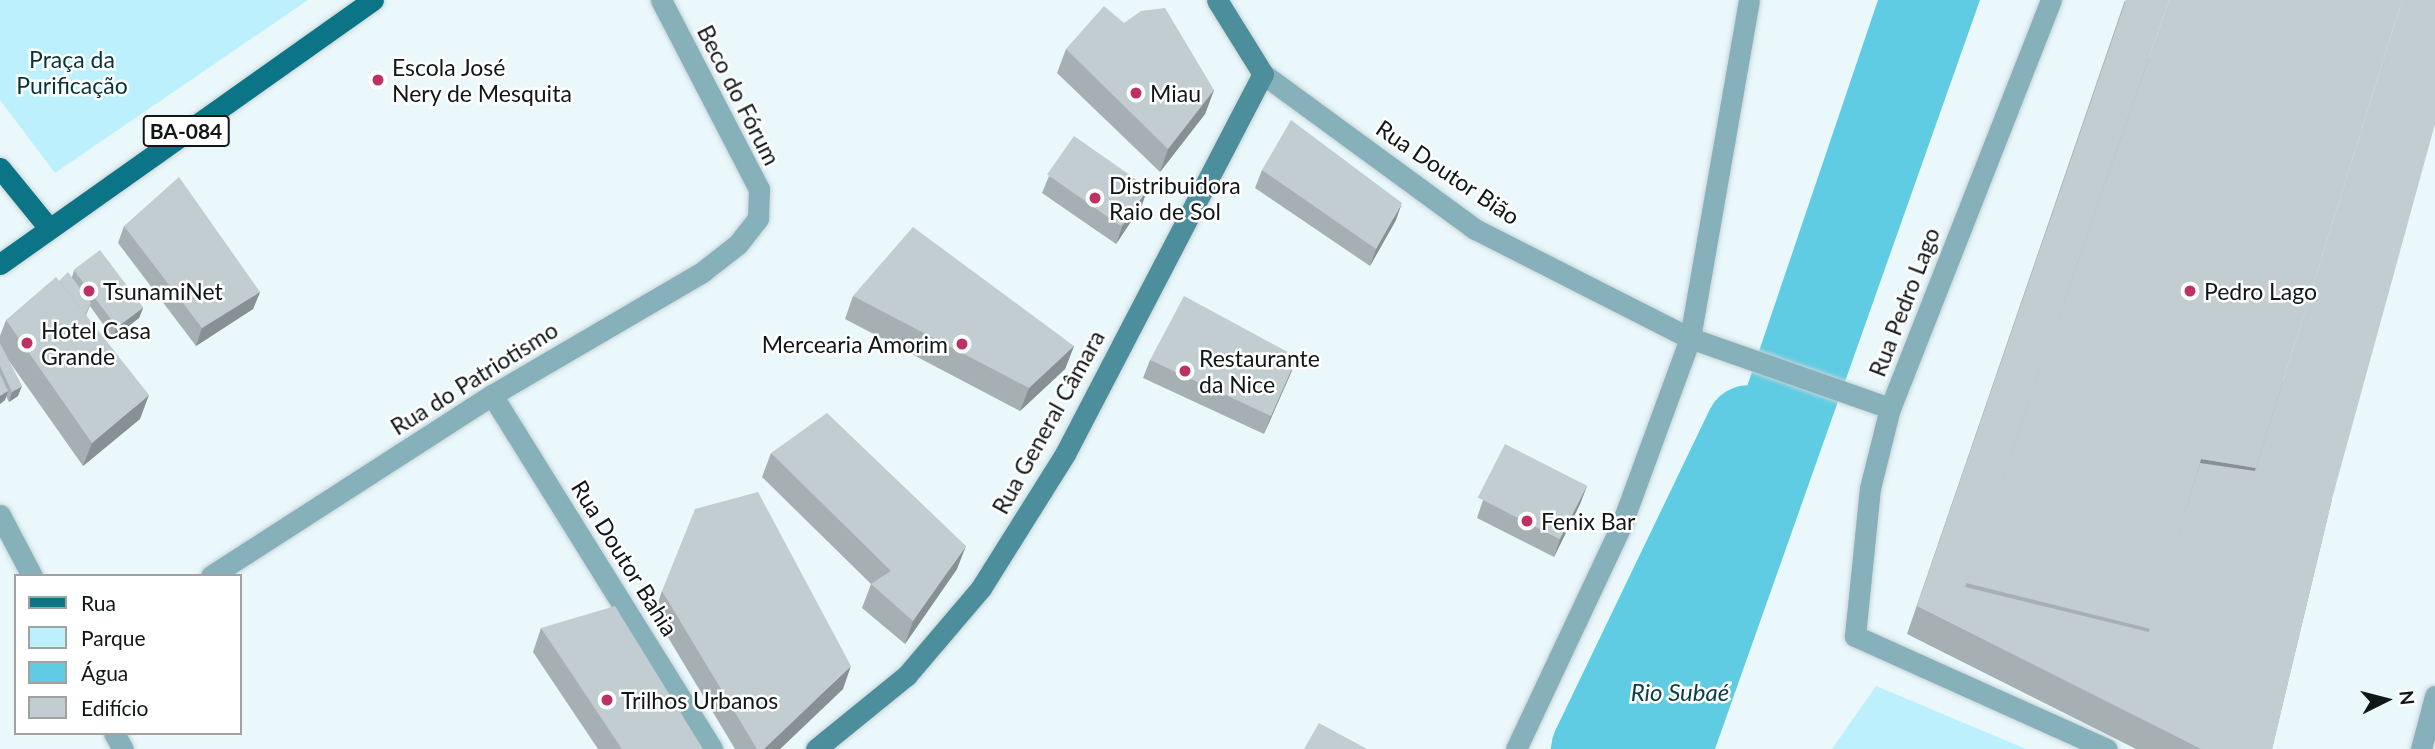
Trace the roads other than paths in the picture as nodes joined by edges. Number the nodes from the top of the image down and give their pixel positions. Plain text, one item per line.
1 (373, 0) edge
2 (661, 0) edge
3 (1217, 0) edge
4 (1749, 0) edge
5 (2051, 0) edge
6 (1263, 74) junction
7 (0, 168) edge
8 (758, 218) joint
9 (48, 227) junction
10 (0, 264) edge
11 (1690, 338) junction
12 (492, 395) junction
13 (1890, 408) junction
14 (0, 515) edge
15 (31, 574) edge
16 (214, 574) edge
17 (2435, 696) edge
18 (712, 749) edge
19 (816, 749) edge
20 (1516, 749) edge
21 (2107, 749) edge
22 (2421, 749) edge

1 - 9 main road, BA-084
2 - 8 street, Beco do Fórum
3 - 6 street, Rua Doutor Bião
4 - 11 street
5 - 13 street, Rua Pedro Lago
6 - 11 street, Rua Doutor Bião
6 - 19 street, Rua General Câmara
7 - 9 main road
8 - 12 street, Rua do Patriotismo
9 - 10 main road, BA-084
11 - 13 street, Rua Doutor Bião
11 - 20 street
12 - 16 street, Rua do Patriotismo
12 - 18 street, Rua Doutor Bahia
13 - 21 street, Rua Pedro Lago
14 - 15 street
17 - 22 street

